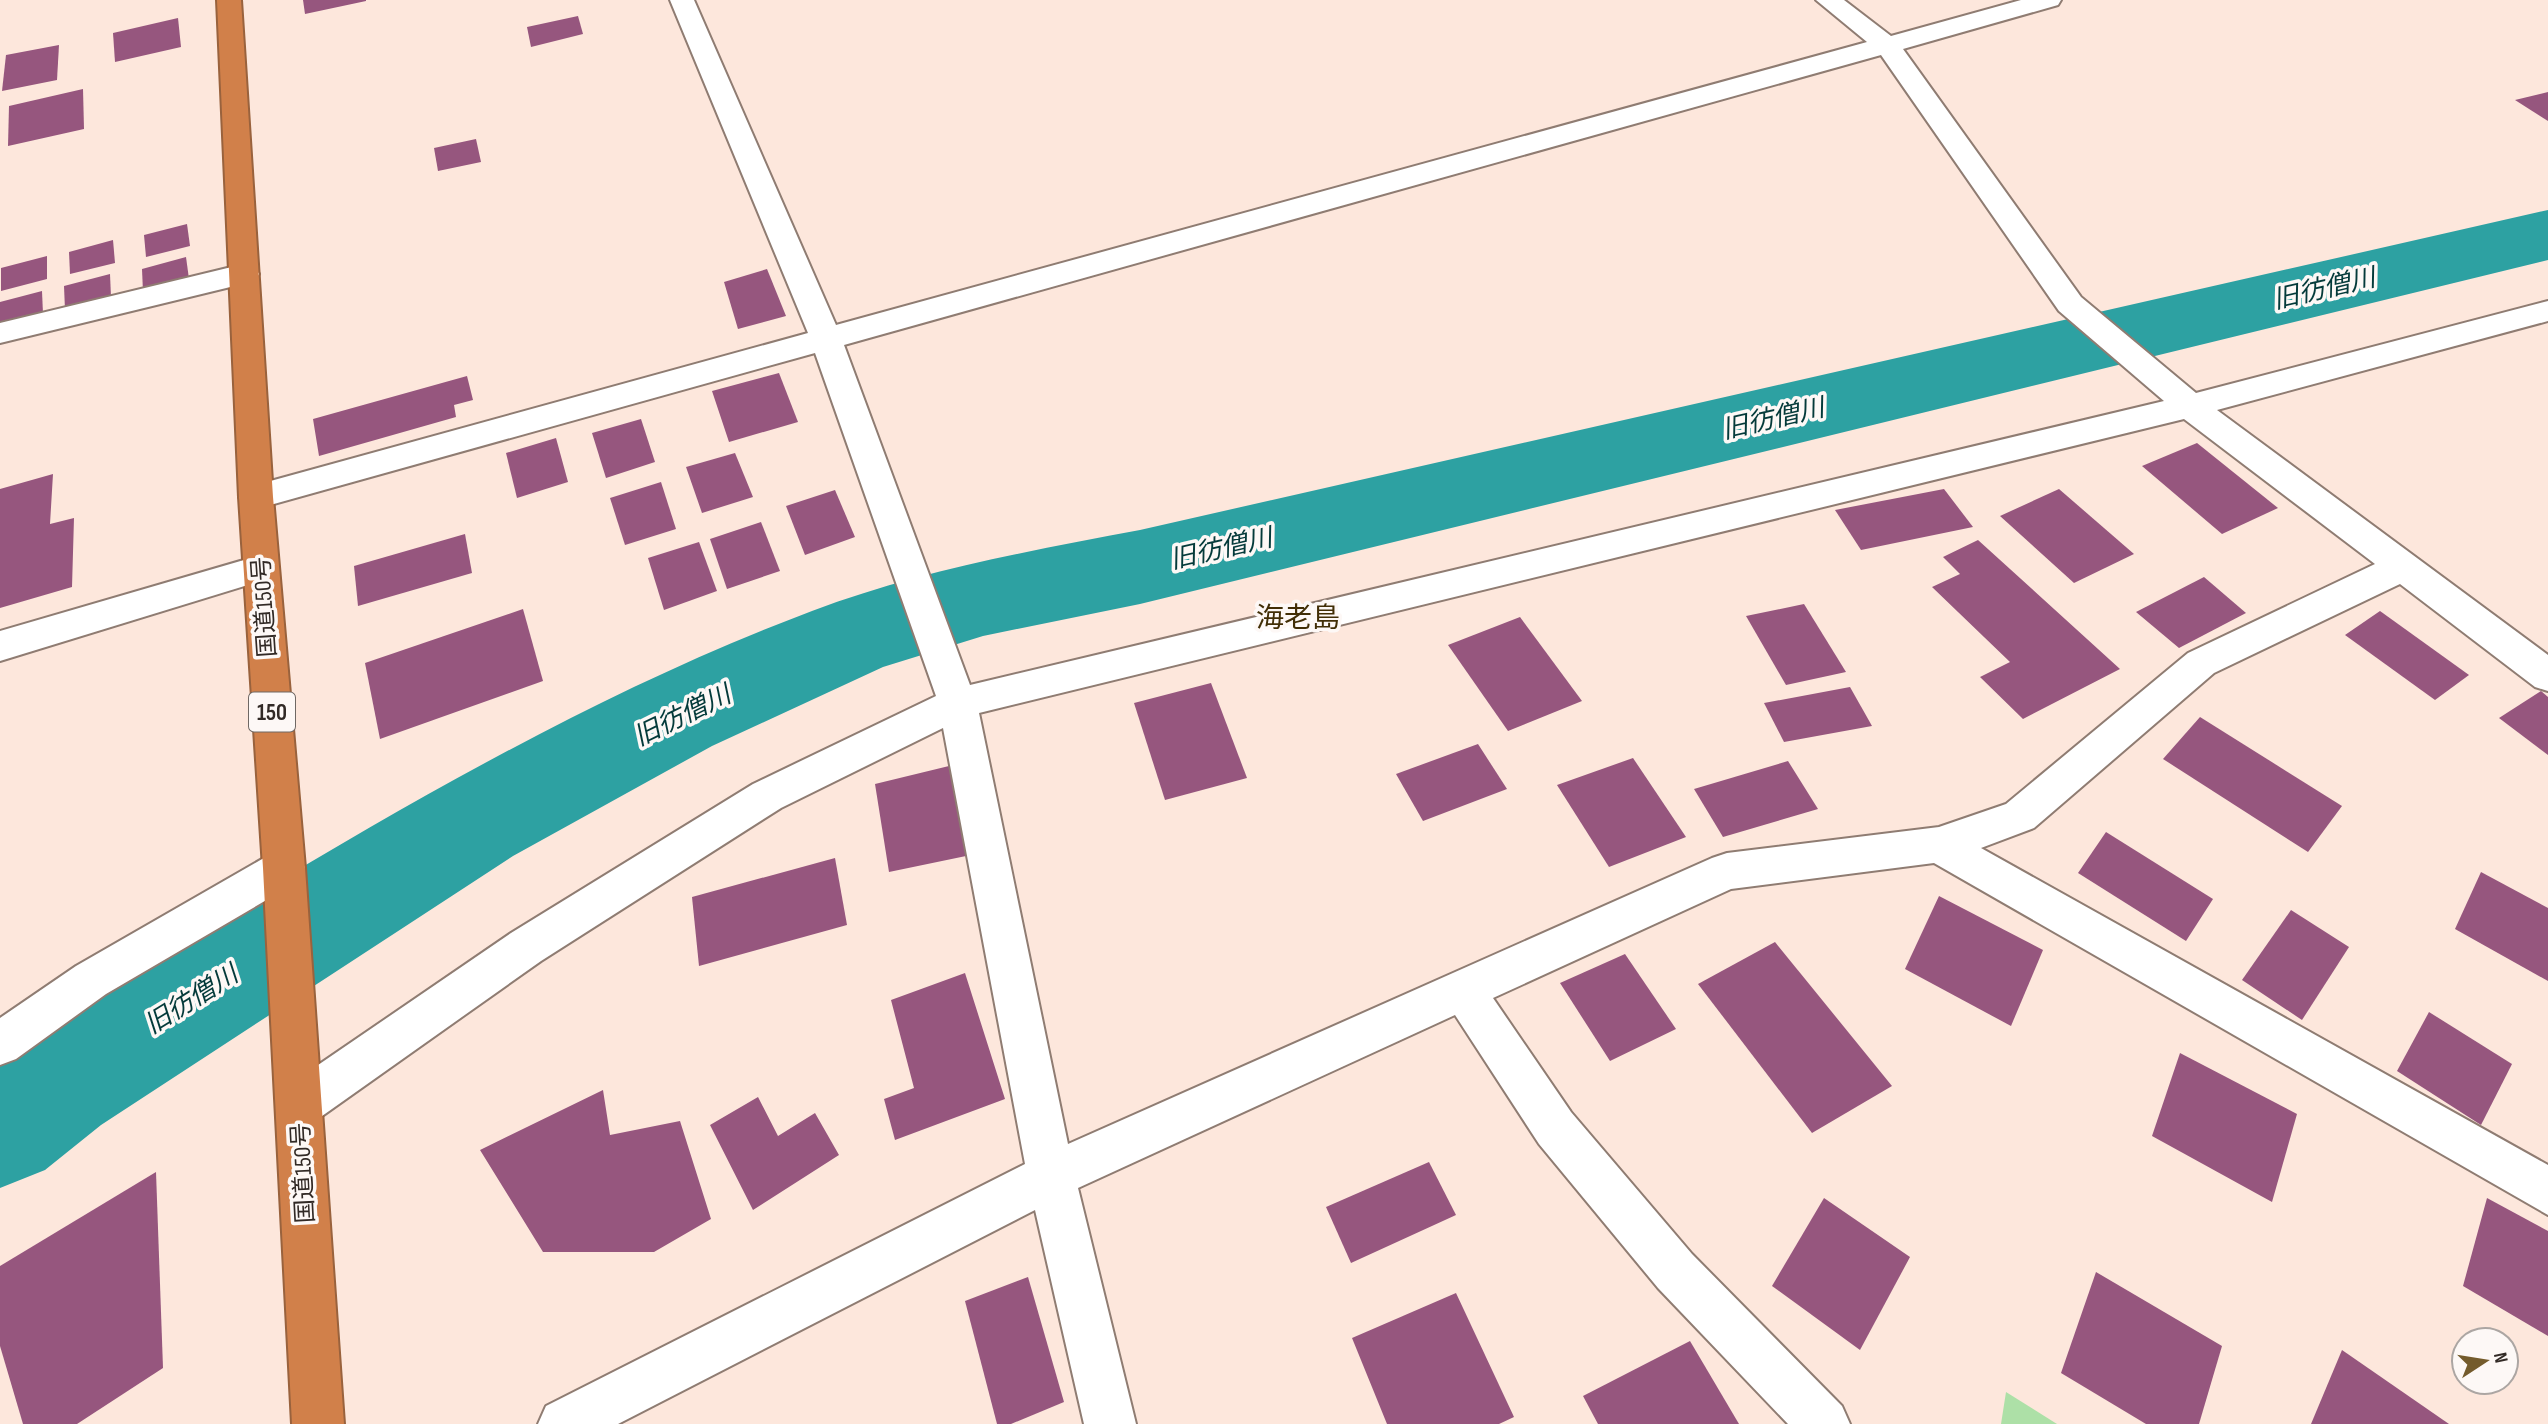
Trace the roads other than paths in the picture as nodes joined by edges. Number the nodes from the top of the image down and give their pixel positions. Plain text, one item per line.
1 (229, 0) edge
2 (682, 0) edge
3 (1828, 0) edge
4 (2049, 0) edge
5 (1888, 46) junction
6 (244, 274) junction
7 (2548, 311) edge
8 (0, 333) edge
9 (827, 341) junction
10 (2190, 406) junction
11 (256, 497) junction
12 (2402, 567) junction
13 (261, 568) junction
14 (0, 646) edge
15 (2548, 676) edge
16 (958, 703) junction
17 (1939, 845) junction
18 (284, 868) junction
19 (1463, 990) junction
20 (0, 1044) edge
21 (299, 1105) junction
22 (1051, 1176) junction
23 (2548, 1191) edge
24 (318, 1424) edge
25 (564, 1424) edge
26 (1110, 1424) edge
27 (1824, 1424) edge

1 - 6 highway, 国道150号 / 150
2 - 9 street
3 - 5 street
4 - 5 street
5 - 9 street
5 - 10 street
6 - 8 street
6 - 11 highway, 国道150号 / 150
7 - 10 street
9 - 11 street
9 - 16 street
10 - 12 street
10 - 16 street
11 - 13 highway, 国道150号 / 150
12 - 15 street
12 - 17 street
13 - 14 street
13 - 18 highway, 国道150号 / 150
16 - 21 street
16 - 22 street
17 - 19 street
17 - 23 street
18 - 20 street
18 - 21 highway, 国道150号 / 150
19 - 22 street
19 - 27 street
21 - 24 highway, 国道150号 / 150
22 - 25 street
22 - 26 street

